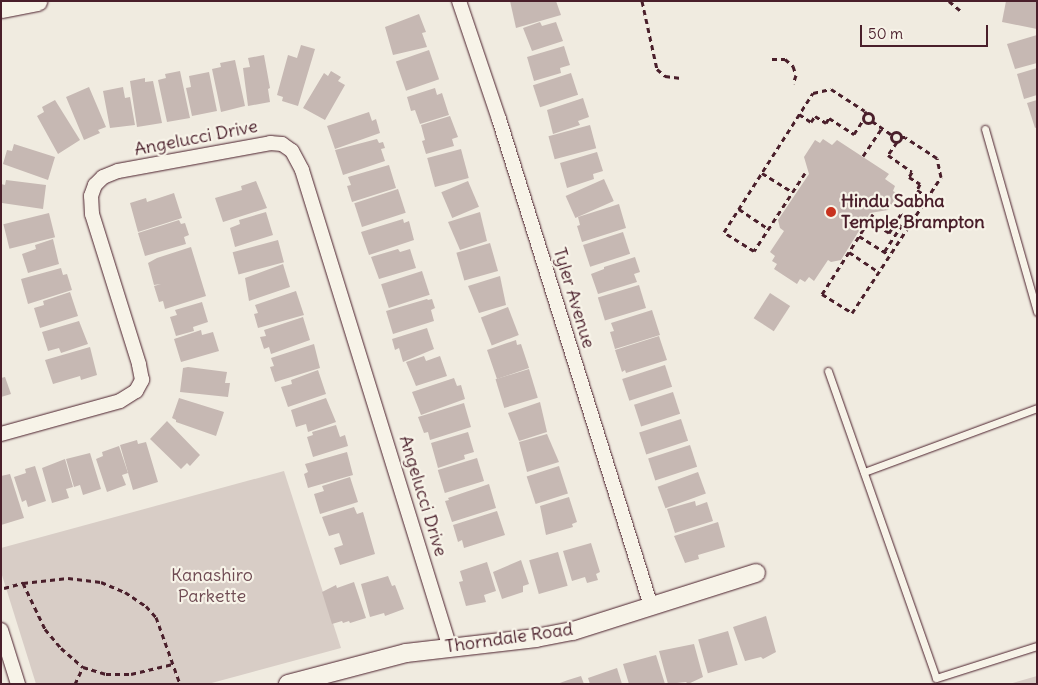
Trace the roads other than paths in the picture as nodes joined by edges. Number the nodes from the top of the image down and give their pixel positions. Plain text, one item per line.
1 (37, 1) edge
2 (459, 1) edge
3 (1, 8) edge
4 (985, 129) dead end
5 (1037, 312) edge
6 (828, 371) dead end
7 (1037, 408) edge
8 (1, 434) edge
9 (864, 472) junction
10 (756, 573) dead end
11 (651, 606) junction
12 (1, 630) edge
13 (1037, 646) edge
14 (450, 647) junction
15 (18, 684) edge
16 (288, 684) edge

1 - 3 main road
2 - 11 street, Tyler Avenue
4 - 5 lane
6 - 9 lane
7 - 9 lane
8 - 14 street, Angelucci Drive
9 - 13 lane
10 - 11 street, Thorndale Road
11 - 14 street, Thorndale Road
12 - 15 street
14 - 16 street, Thorndale Road

